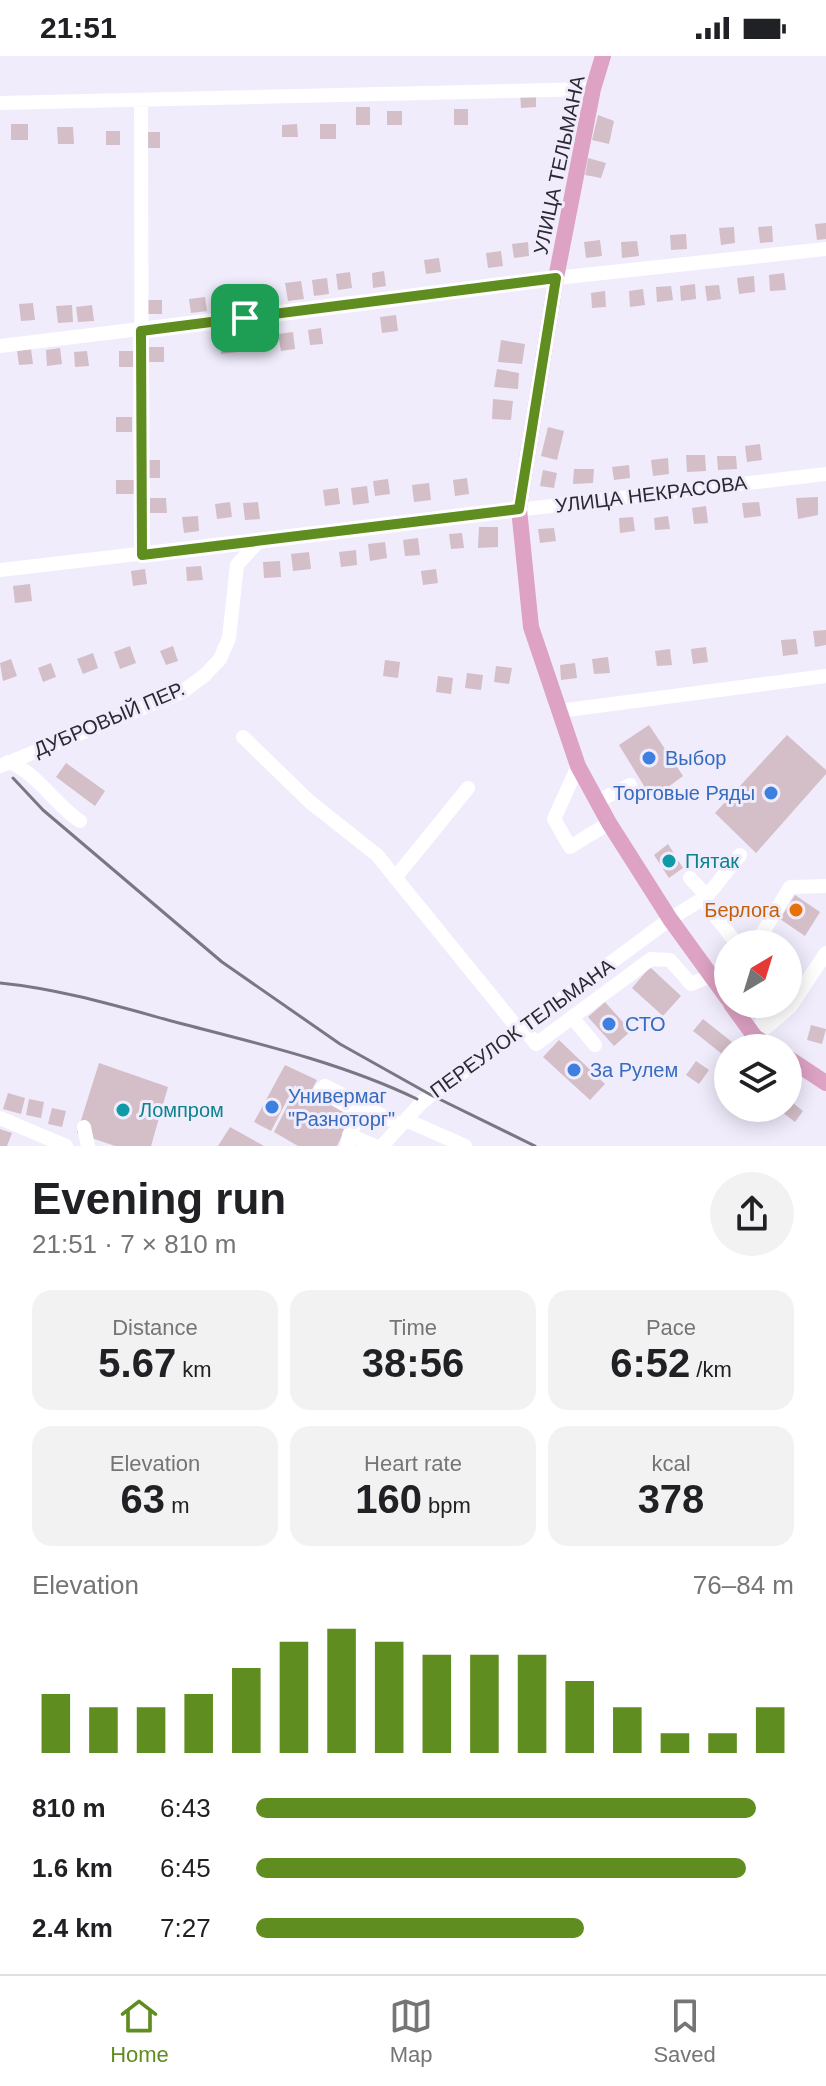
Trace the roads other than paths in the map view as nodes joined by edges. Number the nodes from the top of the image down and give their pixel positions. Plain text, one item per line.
1 (603, 56) edge
2 (593, 89) junction
3 (141, 100) junction
4 (0, 103) edge
5 (826, 249) edge
6 (556, 278) junction
7 (141, 331) junction
8 (0, 346) edge
9 (826, 474) edge
10 (519, 509) junction
11 (257, 543) junction
12 (142, 555) junction
13 (0, 570) edge
14 (826, 676) edge
15 (559, 711) junction
16 (243, 737) dead end
17 (4, 764) edge
18 (578, 766) junction
19 (630, 785) dead end
20 (468, 788) dead end
21 (598, 801) junction
22 (80, 821) dead end
23 (609, 823) junction
24 (740, 855) dead end
25 (395, 878) junction
26 (690, 878) dead end
27 (826, 886) edge
28 (705, 898) junction
29 (670, 919) junction
30 (727, 930) edge
31 (764, 930) edge
32 (826, 953) edge
33 (711, 976) junction
34 (714, 980) edge
35 (572, 1017) junction
36 (522, 1029) junction
37 (758, 1034) edge
38 (595, 1045) dead end
39 (802, 1067) edge
40 (826, 1083) edge
41 (0, 1118) edge
42 (404, 1122) junction
43 (84, 1127) dead end
44 (348, 1140) edge
45 (66, 1146) edge
46 (88, 1146) edge
47 (375, 1146) edge
48 (382, 1146) edge
49 (465, 1146) edge

1 - 2 main road, УЛИЦА ТЕЛЬМАНА
2 - 3 street
2 - 6 main road, УЛИЦА ТЕЛЬМАНА
3 - 4 street
3 - 7 street
5 - 6 street
6 - 7 street
6 - 10 main road, УЛИЦА ТЕЛЬМАНА
7 - 8 street
7 - 12 street
9 - 10 street, УЛИЦА НЕКРАСОВА
10 - 11 street, УЛИЦА НЕКРАСОВА
10 - 15 main road, УЛИЦА ТЕЛЬМАНА
11 - 12 street, УЛИЦА НЕКРАСОВА
11 - 17 street, ДУБРОВЫЙ ПЕР.
12 - 13 street, УЛИЦА НЕКРАСОВА
14 - 15 street
15 - 18 main road, УЛИЦА ТЕЛЬМАНА
16 - 25 street
17 - 22 street
18 - 21 main road, УЛИЦА ТЕЛЬМАНА
18 - 23 street
19 - 21 street
20 - 25 street
21 - 23 main road, УЛИЦА ТЕЛЬМАНА
23 - 29 main road, УЛИЦА ТЕЛЬМАНА
24 - 28 street, ПЕРЕУЛОК ТЕЛЬМАНА
25 - 36 street
26 - 28 street
27 - 31 street
28 - 29 street, ПЕРЕУЛОК ТЕЛЬМАНА
28 - 30 street
29 - 33 main road, УЛИЦА ТЕЛЬМАНА
29 - 36 street, ПЕРЕУЛОК ТЕЛЬМАНА
32 - 37 street
33 - 34 main road, УЛИЦА ТЕЛЬМАНА
33 - 35 street
35 - 36 street
35 - 38 street
36 - 42 street, ПЕРЕУЛОК ТЕЛЬМАНА
39 - 40 main road
41 - 45 street
42 - 44 street
42 - 48 street, ПЕРЕУЛОК ТЕЛЬМАНА
42 - 49 street
43 - 46 street
44 - 47 street

